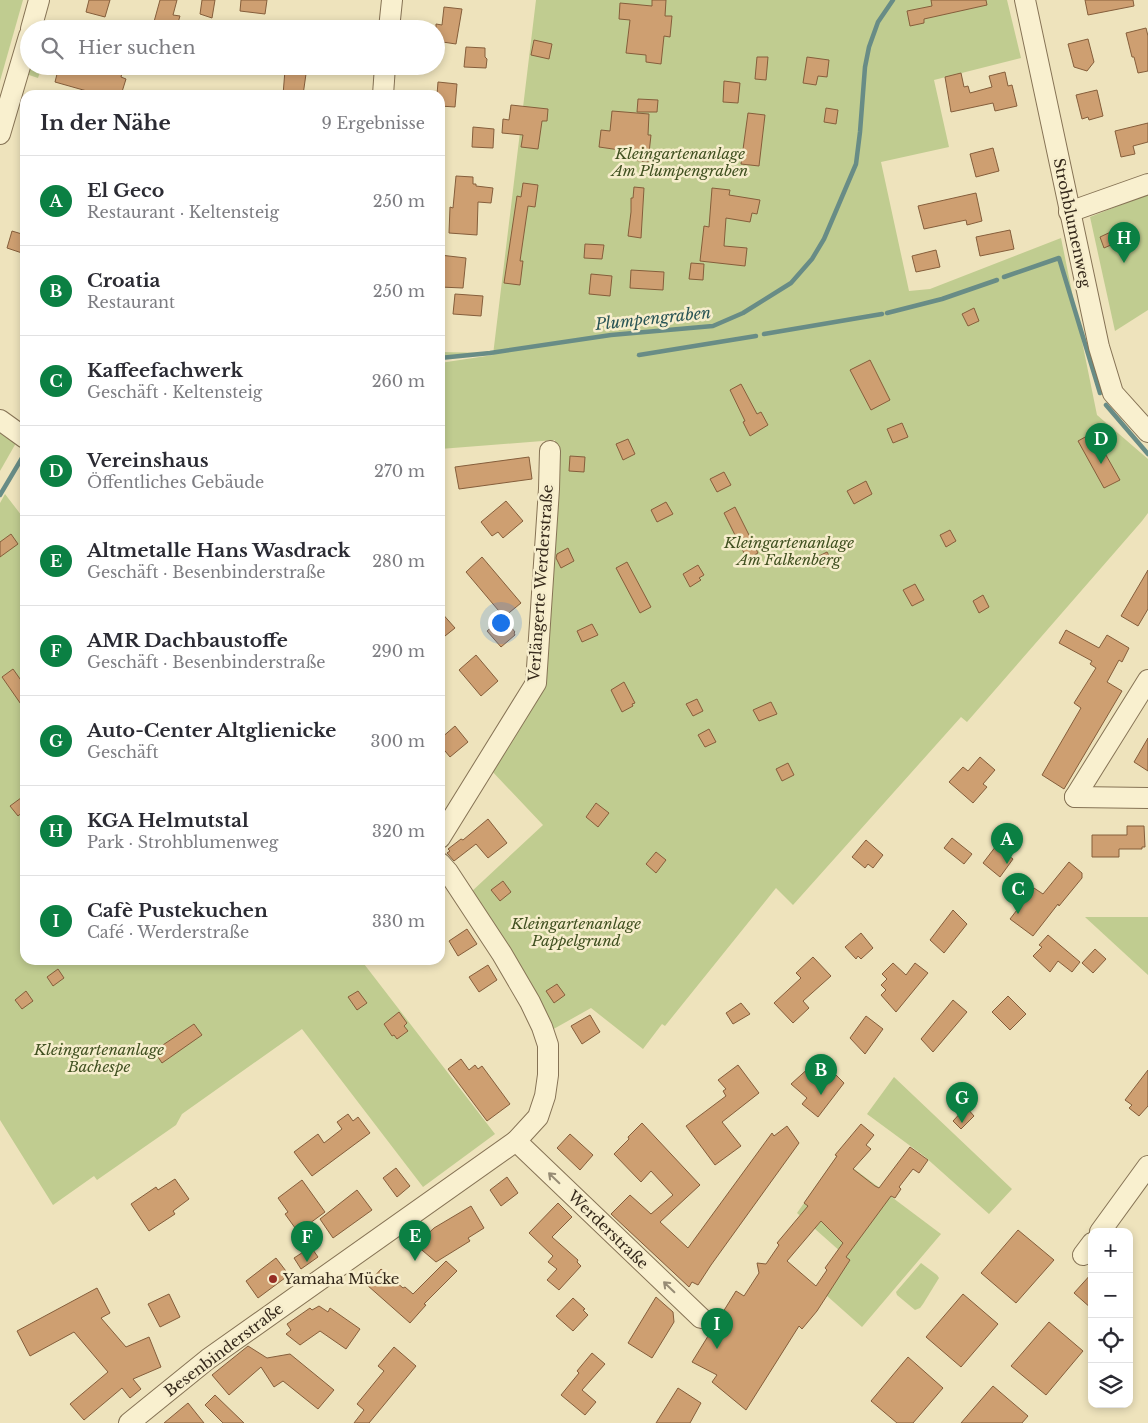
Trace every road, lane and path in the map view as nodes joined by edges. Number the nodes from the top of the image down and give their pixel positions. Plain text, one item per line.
1 (39, 0) edge
2 (392, 0) edge
3 (1024, 0) edge
4 (33, 20) edge
5 (389, 20) edge
6 (20, 66) edge
7 (384, 75) edge
8 (383, 90) edge
9 (0, 134) edge
10 (1148, 184) edge
11 (1069, 212) junction
12 (0, 420) edge
13 (1148, 432) edge
14 (20, 434) edge
15 (550, 451) dead end
16 (1148, 680) edge
17 (1148, 798) edge
18 (445, 830) edge
19 (445, 869) edge
20 (516, 1141) junction
21 (1148, 1166) edge
22 (1103, 1228) edge
23 (701, 1318) dead end
24 (129, 1423) edge

1 - 4 street
2 - 5 street
3 - 11 street, Strohblumenweg
6 - 9 street
7 - 8 street
10 - 11 street
11 - 13 street, Strohblumenweg
12 - 14 street
15 - 18 street, Verlängerte Werderstraße
16 - 17 street
19 - 20 street
23 -> 20 street, Werderstraße
20 - 24 street, Besenbinderstraße
21 - 22 street

